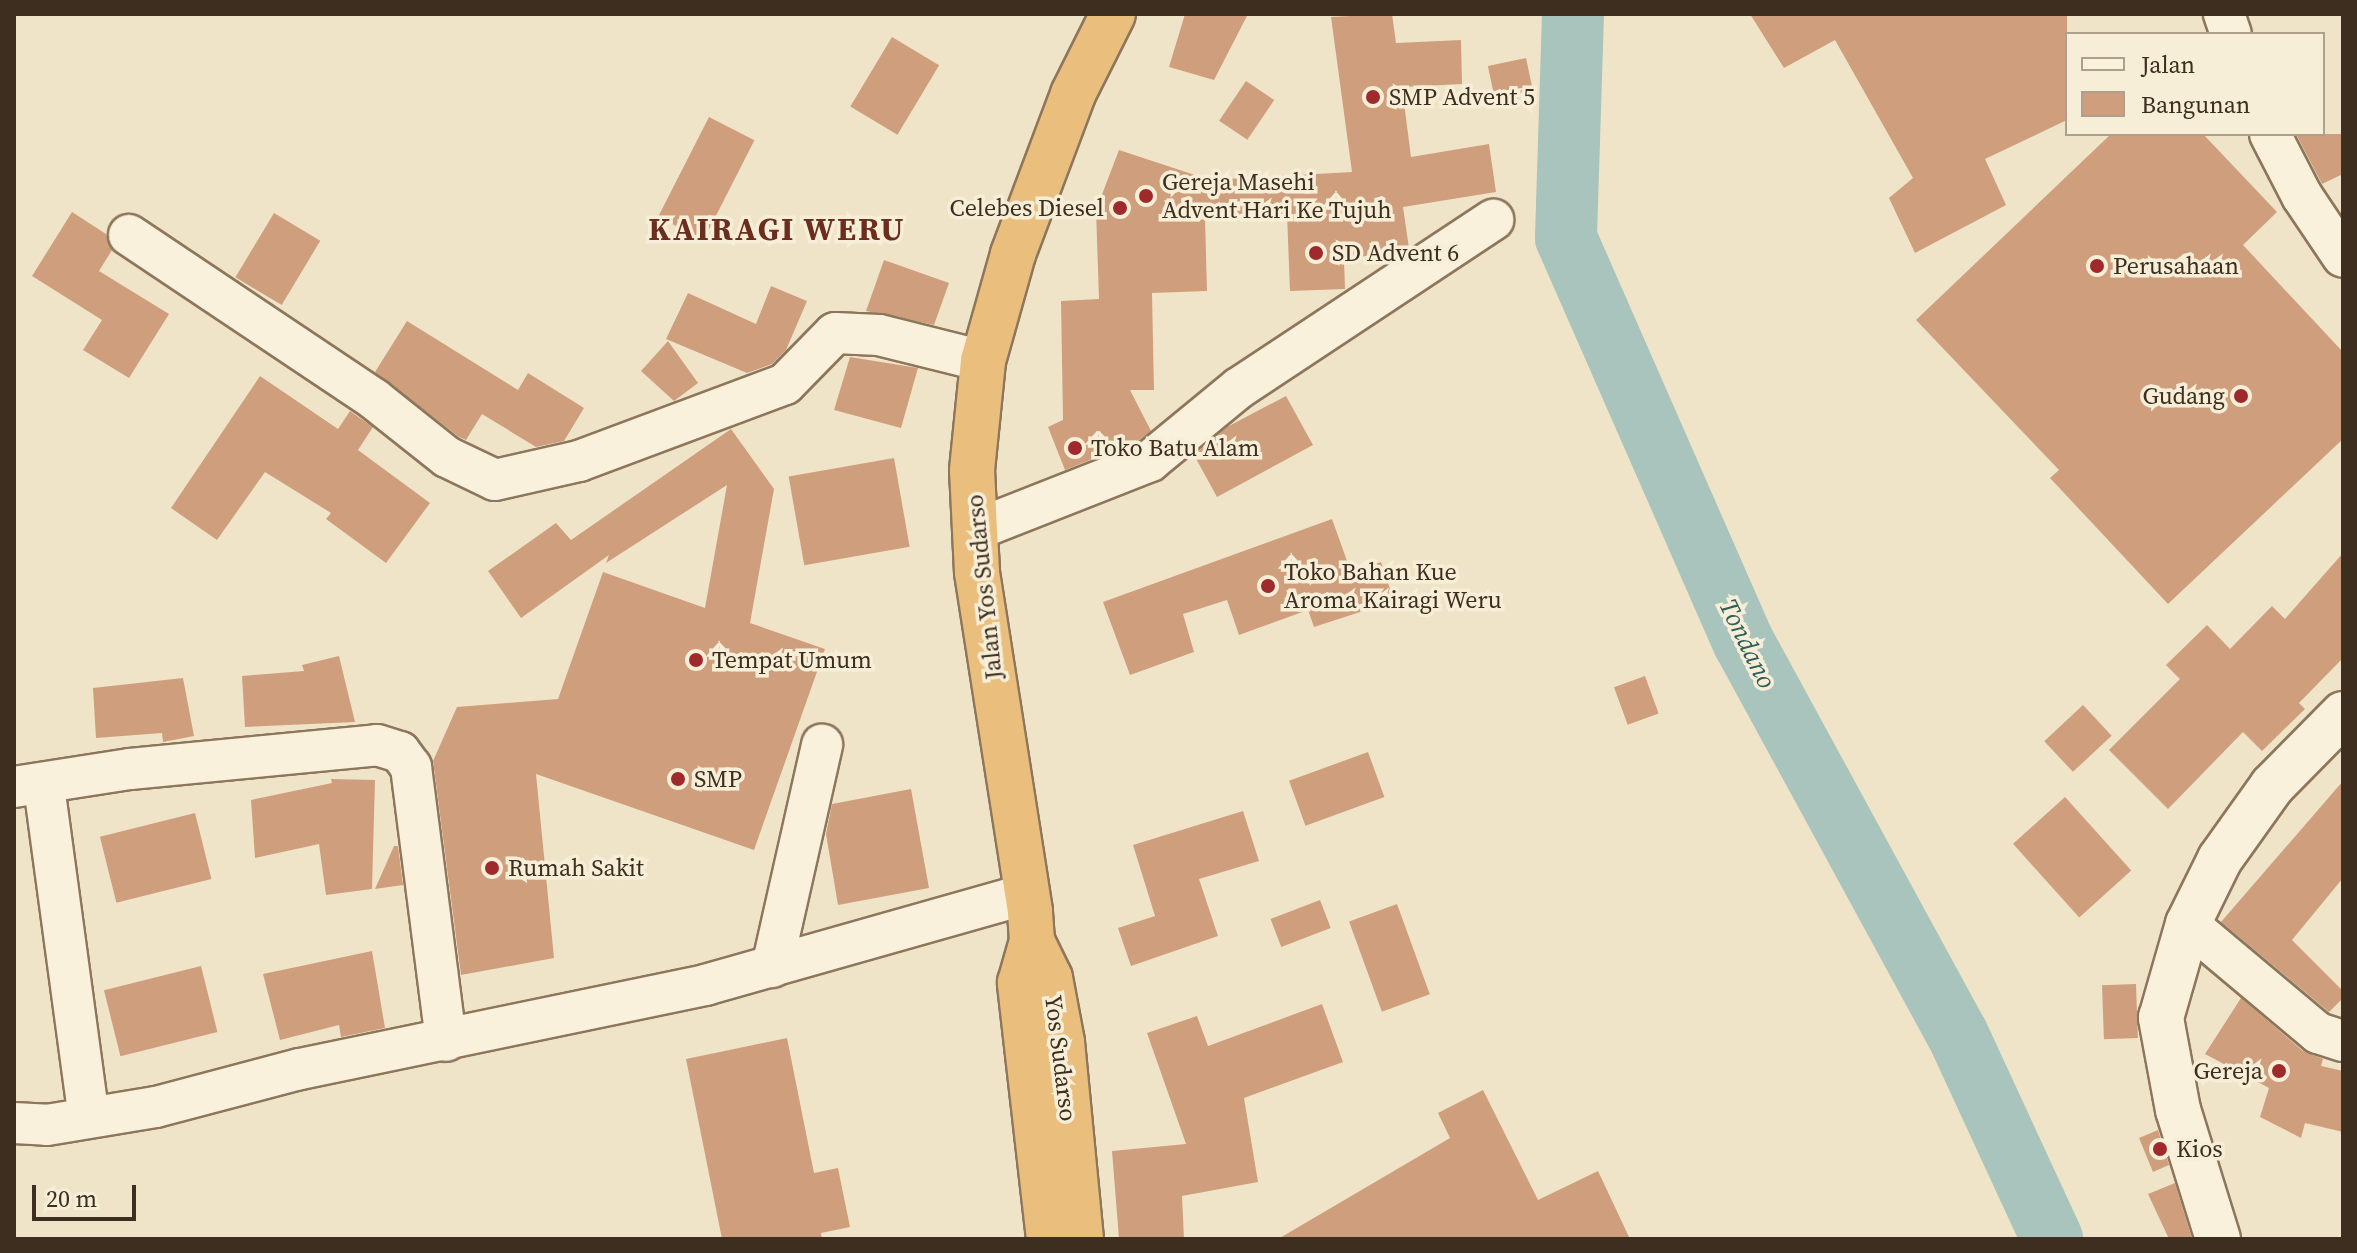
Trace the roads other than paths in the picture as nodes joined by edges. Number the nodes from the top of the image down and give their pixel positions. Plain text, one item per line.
1 (1113, 14) edge
2 (2271, 136) edge
3 (1493, 220) dead end
4 (129, 235) dead end
5 (2343, 257) edge
6 (983, 361) junction
7 (975, 530) junction
8 (2343, 714) edge
9 (822, 745) dead end
10 (29, 787) edge
11 (1026, 894) junction
12 (2188, 924) junction
13 (1032, 941) junction
14 (772, 967) junction
15 (446, 1041) junction
16 (2343, 1041) edge
17 (89, 1117) junction
18 (14, 1123) edge
19 (1049, 1239) edge
20 (1081, 1239) edge
21 (2218, 1239) edge

1 - 6 highway, Jalan Yos Sudarso
2 - 5 street
3 - 7 street
4 - 6 street
6 - 7 highway, Jalan Yos Sudarso
7 - 11 highway, Jalan Yos Sudarso
8 - 12 main road
9 - 14 street
10 - 15 street
10 - 17 street
11 - 13 highway, Jalan Yos Sudarso
11 - 14 street
12 - 16 street
12 - 21 main road
13 - 19 highway, Yos Sudarso
13 - 20 highway, Yos Sudarso
14 - 15 street
15 - 17 street
17 - 18 street

